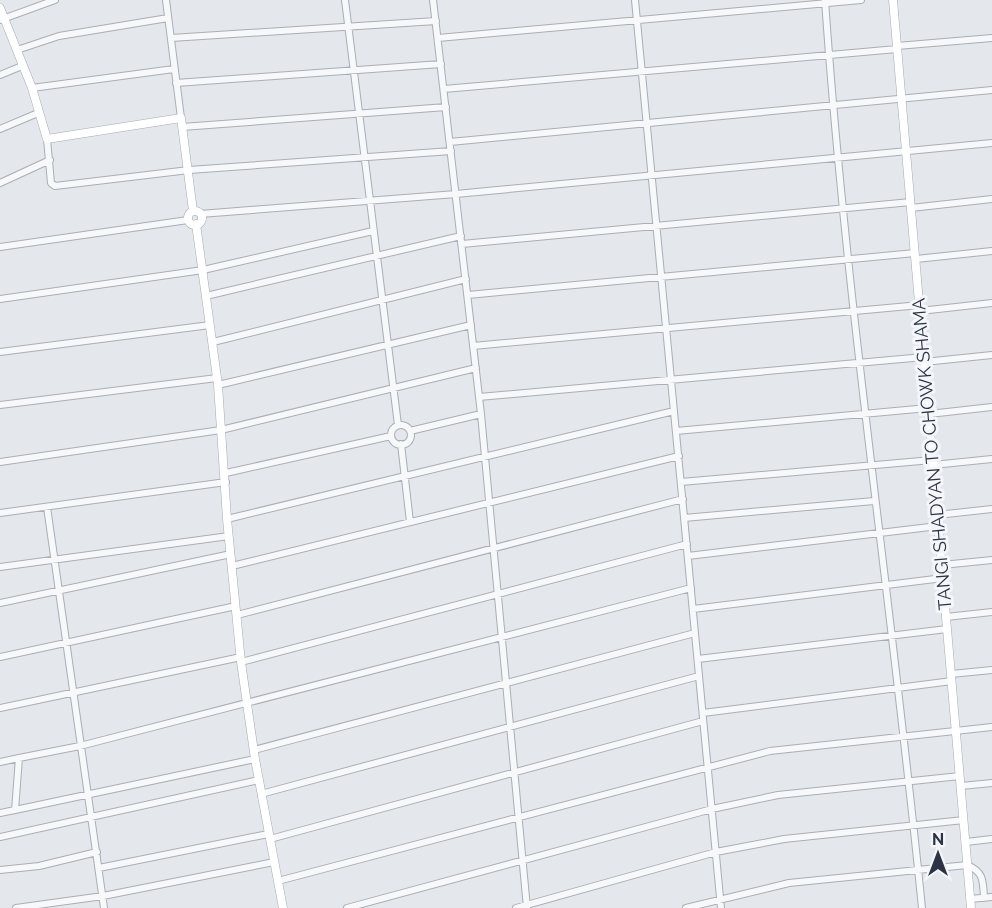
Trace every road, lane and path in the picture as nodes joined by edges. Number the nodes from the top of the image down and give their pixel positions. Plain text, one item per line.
1 (55, 0) edge
2 (166, 0) edge
3 (345, 0) edge
4 (433, 0) edge
5 (635, 0) edge
6 (861, 0) edge
7 (893, 0) edge
8 (825, 1) edge
9 (0, 8) edge
10 (168, 18) junction
11 (2, 20) edge
12 (637, 20) junction
13 (435, 21) junction
14 (348, 26) junction
15 (171, 38) junction
16 (438, 38) junction
17 (992, 38) edge
18 (897, 48) junction
19 (17, 50) junction
20 (831, 56) junction
21 (441, 64) junction
22 (22, 66) junction
23 (174, 69) junction
24 (353, 70) junction
25 (642, 71) junction
26 (0, 75) edge
27 (176, 83) junction
28 (32, 88) junction
29 (444, 89) junction
30 (992, 90) edge
31 (902, 98) junction
32 (833, 106) junction
33 (446, 107) junction
34 (38, 113) junction
35 (358, 113) junction
36 (181, 118) junction
37 (647, 123) junction
38 (182, 127) junction
39 (0, 129) edge
40 (47, 139) junction
41 (450, 142) junction
42 (992, 143) edge
43 (451, 151) junction
44 (907, 151) junction
45 (364, 158) junction
46 (837, 158) junction
47 (50, 160) junction
48 (189, 170) junction
49 (652, 174) junction
50 (0, 183) edge
51 (456, 194) junction
52 (992, 199) edge
53 (369, 202) junction
54 (911, 205) junction
55 (842, 208) junction
56 (197, 212) junction
57 (192, 222) junction
58 (657, 226) junction
59 (373, 231) junction
60 (461, 236) junction
61 (462, 244) junction
62 (0, 247) edge
63 (992, 251) edge
64 (376, 256) junction
65 (916, 256) junction
66 (850, 259) junction
67 (203, 270) junction
68 (662, 277) junction
69 (466, 279) junction
70 (468, 295) junction
71 (206, 296) junction
72 (0, 299) edge
73 (382, 300) junction
74 (992, 303) edge
75 (920, 308) junction
76 (855, 311) junction
77 (210, 325) junction
78 (471, 325) junction
79 (666, 328) junction
80 (213, 342) junction
81 (388, 345) junction
82 (474, 346) junction
83 (0, 352) edge
84 (992, 355) edge
85 (924, 359) junction
86 (860, 362) junction
87 (476, 368) junction
88 (671, 380) junction
89 (217, 381) junction
90 (393, 389) junction
91 (479, 397) junction
92 (0, 405) edge
93 (992, 407) edge
94 (674, 411) junction
95 (928, 411) junction
96 (481, 414) junction
97 (866, 414) junction
98 (398, 425) junction
99 (221, 430) junction
100 (410, 431) junction
101 (676, 431) junction
102 (391, 436) junction
103 (401, 444) junction
104 (679, 456) junction
105 (485, 457) junction
106 (992, 459) edge
107 (0, 462) edge
108 (933, 462) junction
109 (871, 465) junction
110 (405, 476) junction
111 (226, 478) junction
112 (681, 482) junction
113 (683, 500) junction
114 (874, 501) junction
115 (490, 503) junction
116 (46, 507) junction
117 (992, 509) edge
118 (0, 513) edge
119 (937, 514) junction
120 (684, 518) junction
121 (227, 519) junction
122 (410, 522) junction
123 (938, 526) junction
124 (879, 534) junction
125 (229, 536) junction
126 (687, 544) junction
127 (494, 548) junction
128 (231, 554) junction
129 (688, 556) junction
130 (54, 560) junction
131 (992, 560) edge
132 (942, 565) junction
133 (232, 566) junction
134 (0, 567) edge
135 (943, 578) junction
136 (884, 585) junction
137 (691, 588) junction
138 (58, 591) junction
139 (498, 594) junction
140 (0, 603) edge
141 (236, 606) junction
142 (693, 609) junction
143 (992, 612) edge
144 (237, 615) junction
145 (946, 617) junction
146 (947, 629) junction
147 (695, 633) junction
148 (892, 635) junction
149 (502, 639) junction
150 (66, 642) junction
151 (0, 657) edge
152 (241, 659) junction
153 (698, 659) junction
154 (992, 669) edge
155 (699, 676) junction
156 (952, 677) junction
157 (507, 683) junction
158 (899, 688) junction
159 (73, 693) junction
160 (247, 704) junction
161 (0, 708) edge
162 (703, 713) junction
163 (704, 721) junction
164 (511, 726) junction
165 (992, 727) edge
166 (956, 731) junction
167 (904, 736) junction
168 (80, 746) junction
169 (254, 750) junction
170 (19, 758) junction
171 (255, 759) junction
172 (0, 762) edge
173 (708, 765) junction
174 (515, 772) junction
175 (960, 776) junction
176 (259, 780) junction
177 (909, 782) junction
178 (992, 783) edge
179 (961, 786) junction
180 (261, 794) junction
181 (88, 795) junction
182 (712, 809) junction
183 (15, 810) junction
184 (0, 813) edge
185 (519, 816) junction
186 (92, 817) junction
187 (964, 820) junction
188 (914, 825) junction
189 (269, 836) junction
190 (0, 837) edge
191 (992, 839) edge
192 (966, 842) junction
193 (97, 852) junction
194 (716, 852) junction
195 (523, 861) junction
196 (274, 862) junction
197 (968, 865) junction
198 (99, 868) junction
199 (0, 870) edge
200 (918, 870) junction
201 (278, 881) junction
202 (103, 896) junction
203 (992, 897) edge
204 (720, 898) junction
205 (984, 898) junction
206 (970, 899) junction
207 (527, 906) edge
208 (16, 908) edge
209 (105, 908) edge
210 (282, 908) edge
211 (347, 908) edge
212 (516, 908) edge
213 (686, 908) edge
214 (721, 908) edge
215 (922, 908) edge
216 (971, 908) edge

1 - 11 street
2 - 10 street
3 - 14 street
4 - 13 street
5 - 12 street
6 - 8 street
7 - 18 main road, TANGI SHADYAN TO CHOWK SHAMA
8 - 12 street
8 - 20 street
9 - 11 main road
10 - 15 street
10 - 19 street
11 - 19 main road
12 - 16 street
12 - 25 street
13 - 14 street
13 - 16 street
14 - 15 street
14 - 24 street
15 - 23 street
16 - 21 street
17 - 18 street
18 - 20 street
18 - 31 main road, TANGI SHADYAN TO CHOWK SHAMA
19 - 22 main road
20 - 25 street
20 - 32 street
21 - 24 street
21 - 29 street
22 - 26 street
22 - 28 main road
23 - 27 street
23 - 28 street
24 - 27 street
24 - 35 street
25 - 29 street
25 - 37 street
27 - 36 street
28 - 34 main road
29 - 33 street
30 - 31 street
31 - 32 street
31 - 44 main road, TANGI SHADYAN TO CHOWK SHAMA
32 - 37 street
32 - 46 street
33 - 35 street
33 - 41 street
34 - 39 street
34 - 40 main road
35 - 38 street
35 - 45 street
36 - 38 main road
36 - 40 main road
37 - 41 street
37 - 49 street
38 - 48 main road
40 - 47 street
41 - 43 street
42 - 44 street
43 - 45 street
43 - 51 street
44 - 46 street
44 - 54 main road, TANGI SHADYAN TO CHOWK SHAMA
45 - 48 street
45 - 53 street
46 - 49 street
46 - 55 street
47 - 48 street
47 - 50 street
48 - 56 main road
49 - 51 street
49 - 58 street
51 - 53 street
51 - 60 street
52 - 54 street
53 - 56 street
53 - 59 street
54 - 55 street
54 - 65 main road, TANGI SHADYAN TO CHOWK SHAMA
55 - 58 street
55 - 66 street
56 - 57 main road
56 - 57 main road
57 - 62 street
57 - 67 main road
58 - 61 street
58 - 68 street
59 - 64 street
59 - 67 street
60 - 61 street
60 - 64 street
61 - 69 street
63 - 65 street
64 - 71 street
64 - 73 street
65 - 66 street
65 - 75 main road, TANGI SHADYAN TO CHOWK SHAMA
66 - 68 street
66 - 76 street
67 - 71 main road
67 - 72 street
68 - 70 street
68 - 79 street
69 - 70 street
69 - 73 street
70 - 78 street
71 - 77 main road
73 - 80 street
73 - 81 street
74 - 75 street
75 - 76 street
75 - 85 main road, TANGI SHADYAN TO CHOWK SHAMA
76 - 79 street
76 - 86 street
77 - 80 main road
77 - 83 street
78 - 81 street
78 - 82 street
79 - 82 street
79 - 88 street
80 - 89 main road
81 - 89 street
81 - 90 street
82 - 87 street
84 - 85 street
85 - 86 street
85 - 95 main road, TANGI SHADYAN TO CHOWK SHAMA
86 - 88 street
86 - 97 street
87 - 90 street
87 - 91 street
88 - 91 street
88 - 94 street
89 - 92 street
89 - 99 main road
90 - 98 street
90 - 99 street
91 - 96 street
93 - 95 street
94 - 101 street
94 - 105 street
95 - 97 street
95 - 108 main road, TANGI SHADYAN TO CHOWK SHAMA
96 - 100 street
96 - 105 street
97 - 101 street
97 - 109 street
98 - 100 street
98 - 102 street
99 - 107 street
99 - 111 main road
100 - 103 street
101 - 104 street
102 - 103 street
102 - 111 street
103 - 110 street
104 - 112 street
104 - 115 street
105 - 110 street
105 - 115 street
106 - 108 street
108 - 109 street
108 - 119 main road, TANGI SHADYAN TO CHOWK SHAMA
109 - 112 street
109 - 114 street
110 - 121 street
110 - 122 street
111 - 116 street
111 - 121 main road
112 - 113 street
113 - 120 street
113 - 127 street
114 - 120 street
114 - 124 street
115 - 122 street
115 - 127 street
116 - 118 street
116 - 130 street
117 - 119 street
119 - 123 main road, TANGI SHADYAN TO CHOWK SHAMA
120 - 126 street
121 - 125 main road
122 - 133 street
123 - 124 street
123 - 132 main road, TANGI SHADYAN TO CHOWK SHAMA
124 - 129 street
124 - 136 street
125 - 128 main road
125 - 130 street
126 - 129 street
126 - 139 street
127 - 139 street
127 - 144 street
128 - 133 main road
128 - 138 street
129 - 137 street
130 - 134 street
130 - 138 street
131 - 132 street
132 - 135 main road, TANGI SHADYAN TO CHOWK SHAMA
133 - 141 main road
135 - 136 street
135 - 145 main road, TANGI SHADYAN TO CHOWK SHAMA
136 - 142 street
136 - 148 street
137 - 142 street
137 - 149 street
138 - 140 street
138 - 150 street
139 - 149 street
139 - 152 street
141 - 144 main road
141 - 150 street
142 - 147 street
143 - 145 street
144 - 152 main road
145 - 146 main road, TANGI SHADYAN TO CHOWK SHAMA
146 - 148 street
146 - 156 main road, TANGI SHADYAN TO CHOWK SHAMA
147 - 153 street
147 - 157 street
148 - 153 street
148 - 158 street
149 - 157 street
149 - 160 street
150 - 151 street
150 - 159 street
152 - 159 street
152 - 160 main road
153 - 155 street
154 - 156 street
155 - 162 street
155 - 164 street
156 - 158 street
156 - 166 main road, TANGI SHADYAN TO CHOWK SHAMA
157 - 164 street
157 - 169 street
158 - 162 street
158 - 167 street
159 - 161 street
159 - 168 street
160 - 168 street
160 - 169 main road
162 - 163 street
163 - 173 street
163 - 174 street
164 - 174 street
164 - 180 street
165 - 166 street
166 - 167 street
166 - 175 main road, TANGI SHADYAN TO CHOWK SHAMA
167 - 173 street
167 - 177 street
168 - 170 street
168 - 181 street
169 - 171 main road
170 - 172 street
170 - 183 street
171 - 176 main road
171 - 181 street
173 - 182 street
173 - 185 street
174 - 185 street
174 - 189 street
175 - 177 street
175 - 179 main road, TANGI SHADYAN TO CHOWK SHAMA
176 - 180 main road
176 - 186 street
177 - 182 street
177 - 188 street
178 - 179 street
179 - 187 main road, TANGI SHADYAN TO CHOWK SHAMA
180 - 189 main road
181 - 183 street
181 - 186 street
182 - 194 street
182 - 195 street
183 - 184 street
185 - 195 street
185 - 201 street
186 - 190 street
186 - 193 street
187 - 188 street
187 - 192 main road, TANGI SHADYAN TO CHOWK SHAMA
188 - 194 street
188 - 200 street
189 - 196 main road
189 - 198 street
191 - 192 street
192 - 197 main road, TANGI SHADYAN TO CHOWK SHAMA
193 - 198 street
193 - 199 street
194 - 204 street
194 - 207 street
195 - 207 street
195 - 211 street
196 - 201 main road
196 - 202 street
197 - 200 street
197 - 205 street
197 - 206 main road, TANGI SHADYAN TO CHOWK SHAMA
198 - 202 street
200 - 204 street
200 - 215 street
201 - 210 main road
202 - 208 street
202 - 209 street
203 - 205 street
204 - 213 street
204 - 214 street
205 - 206 street
206 - 216 main road, TANGI SHADYAN TO CHOWK SHAMA
207 - 212 street

